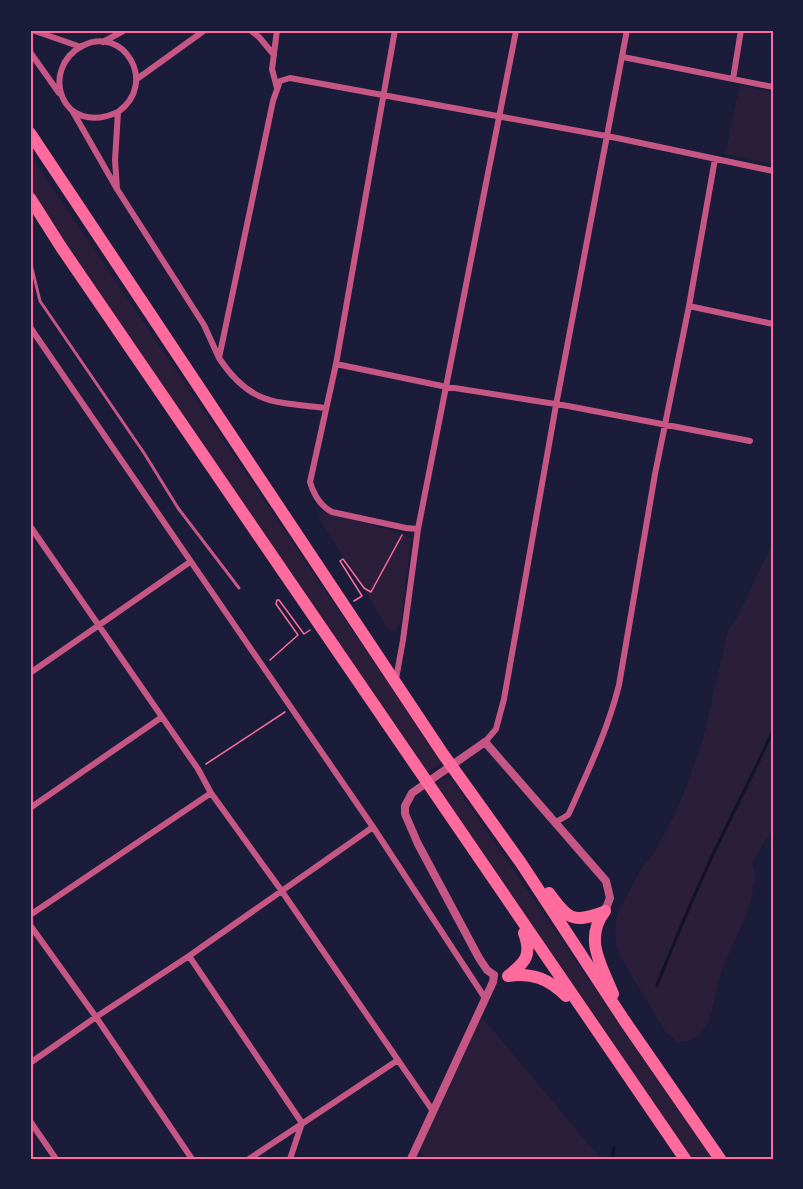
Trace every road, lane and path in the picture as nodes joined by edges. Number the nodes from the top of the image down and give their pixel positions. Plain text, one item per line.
1 (32, 30) edge
2 (125, 30) edge
3 (205, 30) edge
4 (250, 30) edge
5 (277, 30) edge
6 (395, 30) edge
7 (627, 30) edge
8 (741, 30) edge
9 (516, 31) edge
10 (103, 42) junction
11 (81, 47) junction
12 (30, 52) edge
13 (274, 55) junction
14 (623, 57) junction
15 (137, 79) junction
16 (733, 79) junction
17 (773, 87) edge
18 (277, 88) junction
19 (384, 94) junction
20 (60, 95) junction
21 (73, 112) junction
22 (118, 112) junction
23 (499, 117) junction
24 (30, 133) edge
25 (606, 136) junction
26 (715, 159) junction
27 (773, 171) edge
28 (117, 189) junction
29 (30, 198) edge
30 (30, 260) edge
31 (689, 306) junction
32 (773, 324) edge
33 (30, 327) edge
34 (219, 358) junction
35 (336, 364) junction
36 (447, 386) junction
37 (556, 405) junction
38 (326, 408) junction
39 (665, 424) junction
40 (750, 441) dead end
41 (30, 526) edge
42 (406, 528) junction
43 (418, 529) junction
44 (190, 562) junction
45 (238, 588) dead end
46 (352, 602) dead end
47 (98, 626) junction
48 (313, 628) dead end
49 (262, 666) junction
50 (30, 673) edge
51 (395, 682) junction
52 (290, 708) junction
53 (162, 717) junction
54 (484, 742) junction
55 (198, 769) junction
56 (211, 793) junction
57 (30, 808) edge
58 (556, 822) junction
59 (374, 827) junction
60 (521, 863) junction
61 (494, 883) junction
62 (281, 890) junction
63 (605, 911) junction
64 (30, 915) edge
65 (30, 925) edge
66 (189, 956) junction
67 (494, 975) junction
68 (508, 976) junction
69 (485, 998) junction
70 (96, 1017) junction
71 (624, 1020) junction
72 (606, 1044) junction
73 (398, 1060) junction
74 (30, 1063) edge
75 (433, 1111) junction
76 (30, 1121) edge
77 (302, 1123) junction
78 (56, 1159) edge
79 (192, 1159) edge
80 (249, 1159) edge
81 (290, 1159) edge
82 (411, 1159) edge
83 (685, 1159) edge
84 (720, 1159) edge

1 - 11 street
2 - 10 street
3 - 15 street
4 - 13 street
5 - 13 street
6 - 19 street
7 - 14 street
8 - 16 street
9 - 23 street
10 - 11 street
10 - 15 street
11 - 20 street
12 - 20 street
13 - 18 street
14 - 16 street
14 - 25 street
15 - 22 street
16 - 17 street
18 - 19 street
18 - 34 street
19 - 23 street
19 - 35 street
20 - 21 street
21 - 22 street
21 - 28 street
22 - 28 street
23 - 25 street
23 - 36 street
24 - 51 highway
25 - 26 street
25 - 37 street
26 - 27 street
26 - 31 street
28 - 34 street
29 - 61 highway
30 - 45 lane
31 - 32 street
31 - 39 street
33 - 44 street
34 - 38 street
35 - 36 street
35 - 38 street
36 - 37 street
36 - 43 street
37 - 39 street
37 - 54 street
38 - 42 street
39 - 40 street
39 - 58 street
41 - 47 street
42 - 43 street
42 - 46 path
43 - 51 street
44 - 47 street
44 - 49 street
47 - 50 street
47 - 53 street
48 - 49 path
49 - 52 street
51 - 60 highway
52 - 55 path
52 - 59 street
53 - 55 street
53 - 57 street
54 - 58 street
54 - 67 street
55 - 56 street
56 - 62 street
56 - 64 street
58 - 63 street
59 - 62 street
59 - 69 street
60 - 63 highway
60 - 71 highway
61 - 68 highway
61 - 72 highway
62 - 66 street
62 - 73 street
63 - 71 highway
65 - 70 street
66 - 70 street
66 - 77 street
67 - 68 street
67 - 69 street
68 - 72 highway
69 - 75 street
70 - 74 street
70 - 79 street
71 - 84 highway
72 - 83 highway
73 - 75 street
73 - 77 street
75 - 82 street
76 - 78 street
77 - 80 street
77 - 81 street

